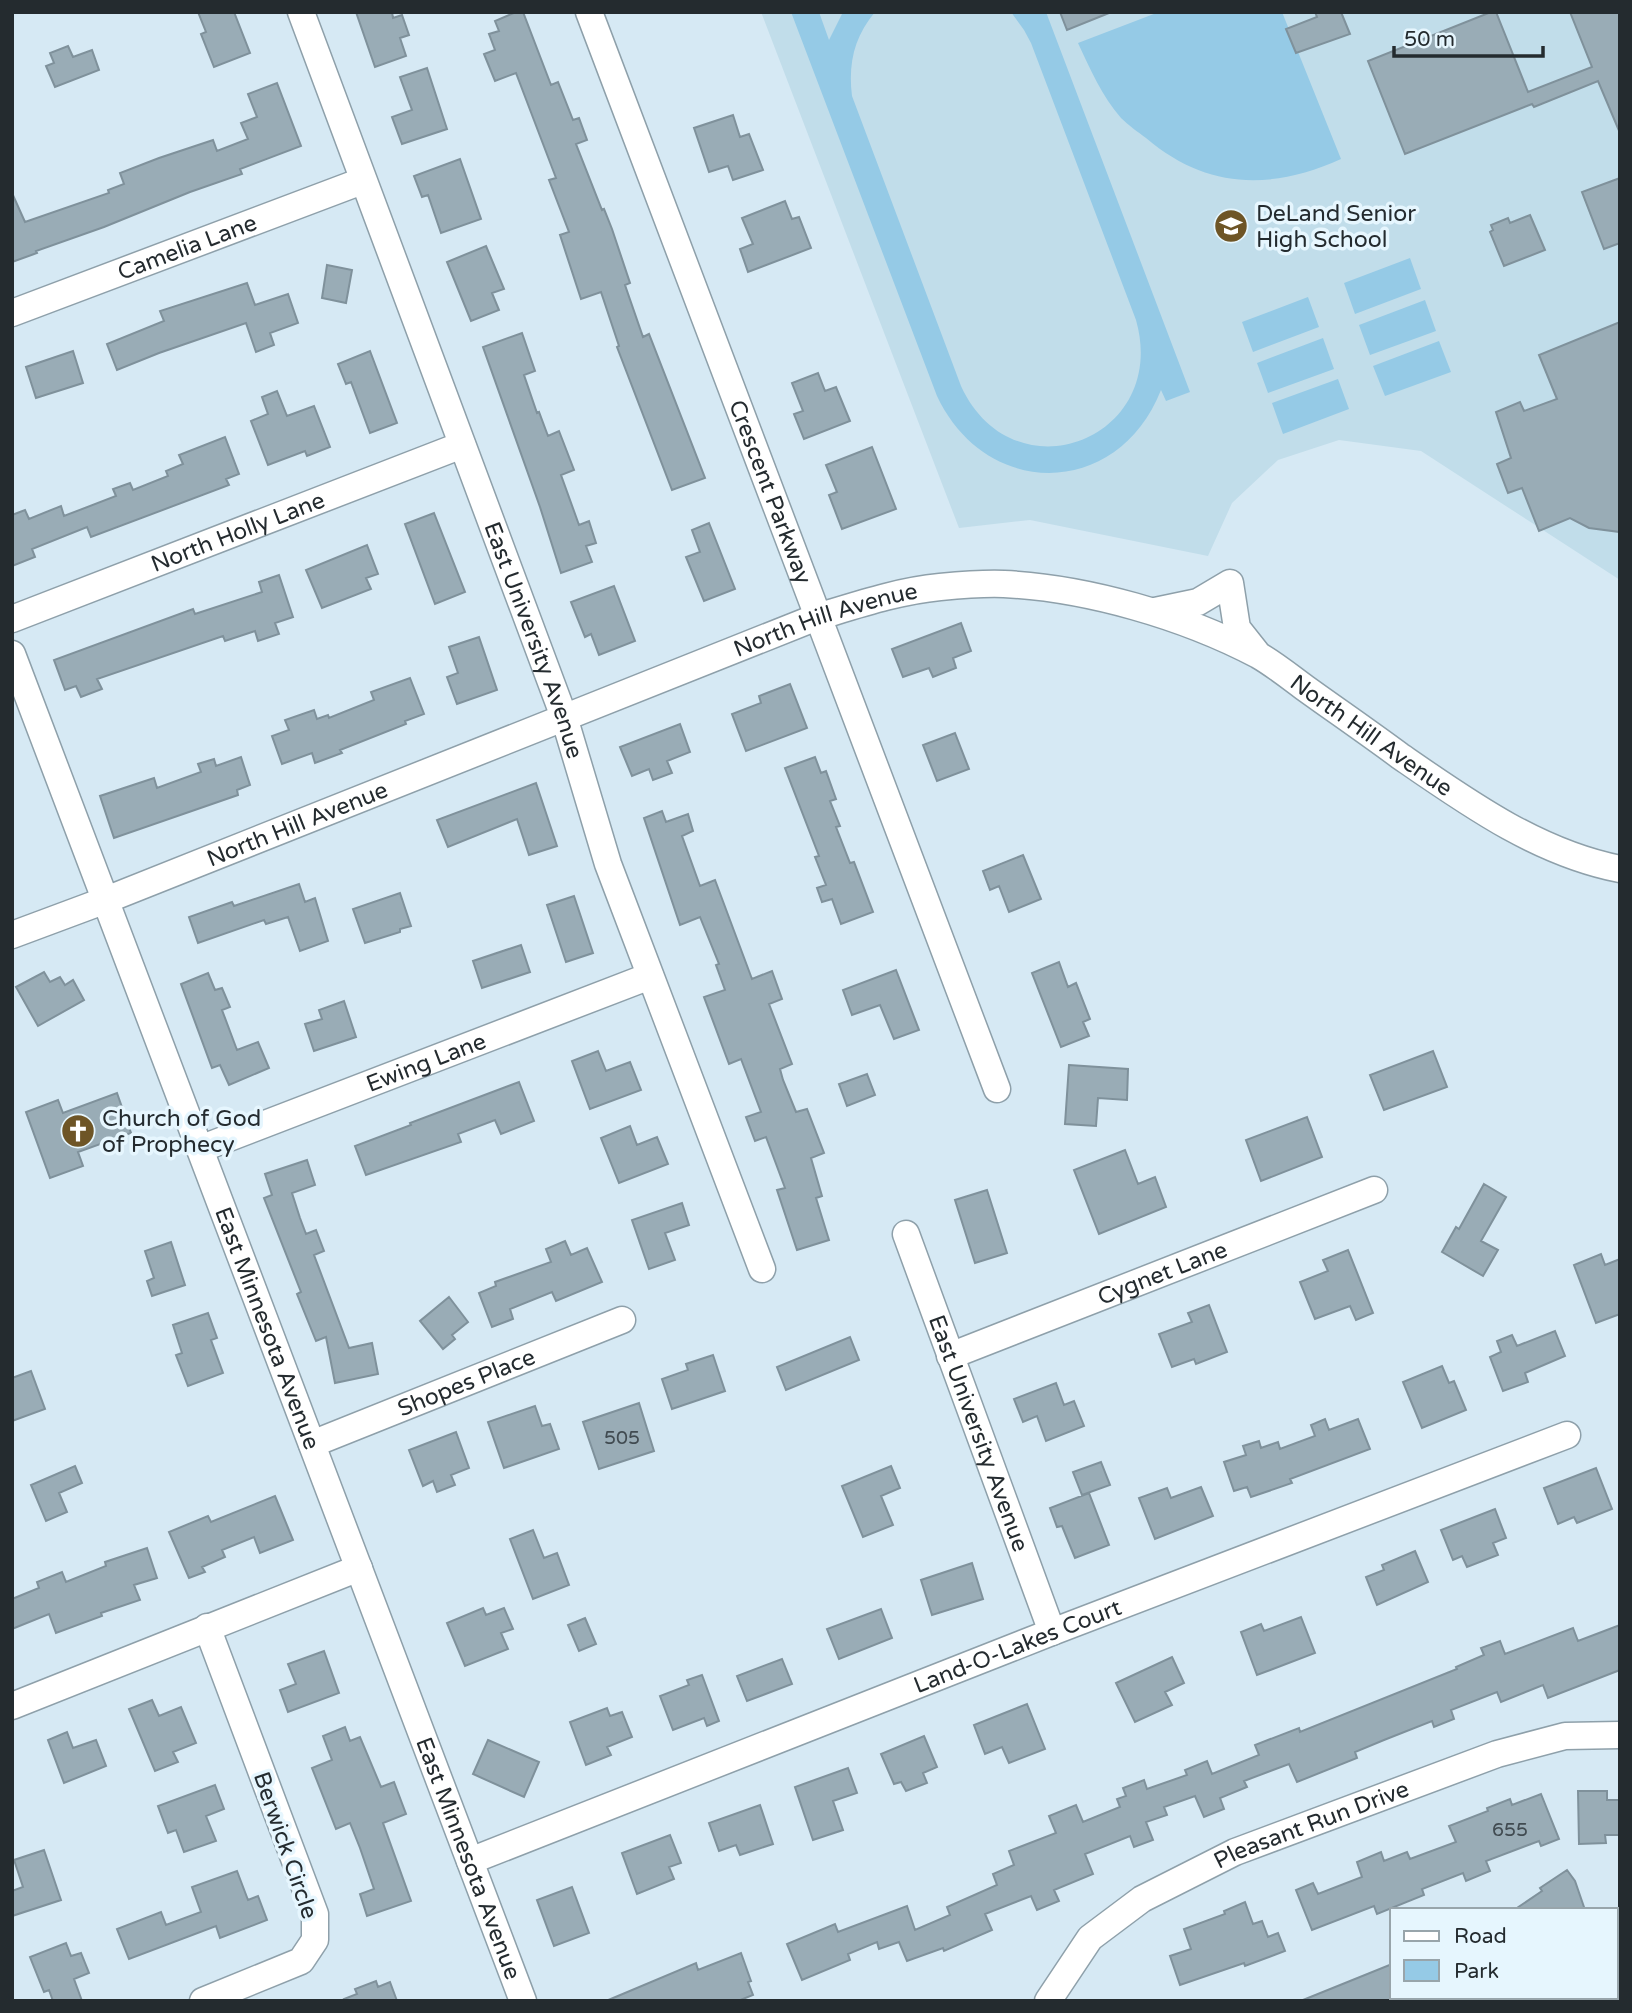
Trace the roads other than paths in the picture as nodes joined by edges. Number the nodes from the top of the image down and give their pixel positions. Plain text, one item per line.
1 (301, 12) edge
2 (589, 12) edge
3 (362, 181) junction
4 (12, 313) edge
5 (463, 445) junction
6 (1151, 611) junction
7 (817, 617) junction
8 (12, 619) edge
9 (12, 654) edge
10 (1260, 656) junction
11 (20, 696) edge
12 (564, 717) junction
13 (1620, 869) edge
14 (106, 900) junction
15 (12, 935) edge
16 (650, 976) junction
17 (997, 1089) dead end
18 (200, 1149) junction
19 (1374, 1190) dead end
20 (906, 1234) dead end
21 (762, 1269) dead end
22 (622, 1320) dead end
23 (950, 1356) junction
24 (1567, 1434) dead end
25 (312, 1444) junction
26 (359, 1568) junction
27 (207, 1627) junction
28 (1052, 1632) junction
29 (12, 1706) edge
30 (1620, 1735) edge
31 (470, 1861) junction
32 (203, 2001) edge
33 (523, 2001) edge
34 (1048, 2001) edge

1 - 3 street, East University Avenue
2 - 7 street, Crescent Parkway
3 - 4 street, Camelia Lane
3 - 5 street, East University Avenue
5 - 8 street, North Holly Lane
5 - 12 street, East University Avenue
6 - 7 street, North Hill Avenue
6 - 10 street, North Hill Avenue
6 - 10 street
7 - 12 street, North Hill Avenue
7 - 17 street, Crescent Parkway
9 - 11 street, East Minnesota Avenue
10 - 13 street, North Hill Avenue
11 - 14 street, East Minnesota Avenue
12 - 14 street, North Hill Avenue
12 - 16 street, East University Avenue
14 - 15 street, North Hill Avenue
14 - 18 street, East Minnesota Avenue
16 - 18 street, Ewing Lane
16 - 21 street, East University Avenue
18 - 25 street, East Minnesota Avenue
19 - 23 street, Cygnet Lane
20 - 23 street, East University Avenue
22 - 25 street, Shopes Place
23 - 28 street, East University Avenue
24 - 28 street, Land-O-Lakes Court
25 - 26 street, East Minnesota Avenue
26 - 27 street
26 - 31 street, East Minnesota Avenue
27 - 29 street
27 - 32 street, Berwick Circle
28 - 31 street, Land-O-Lakes Court
30 - 34 street, Pleasant Run Drive
31 - 33 street, East Minnesota Avenue

